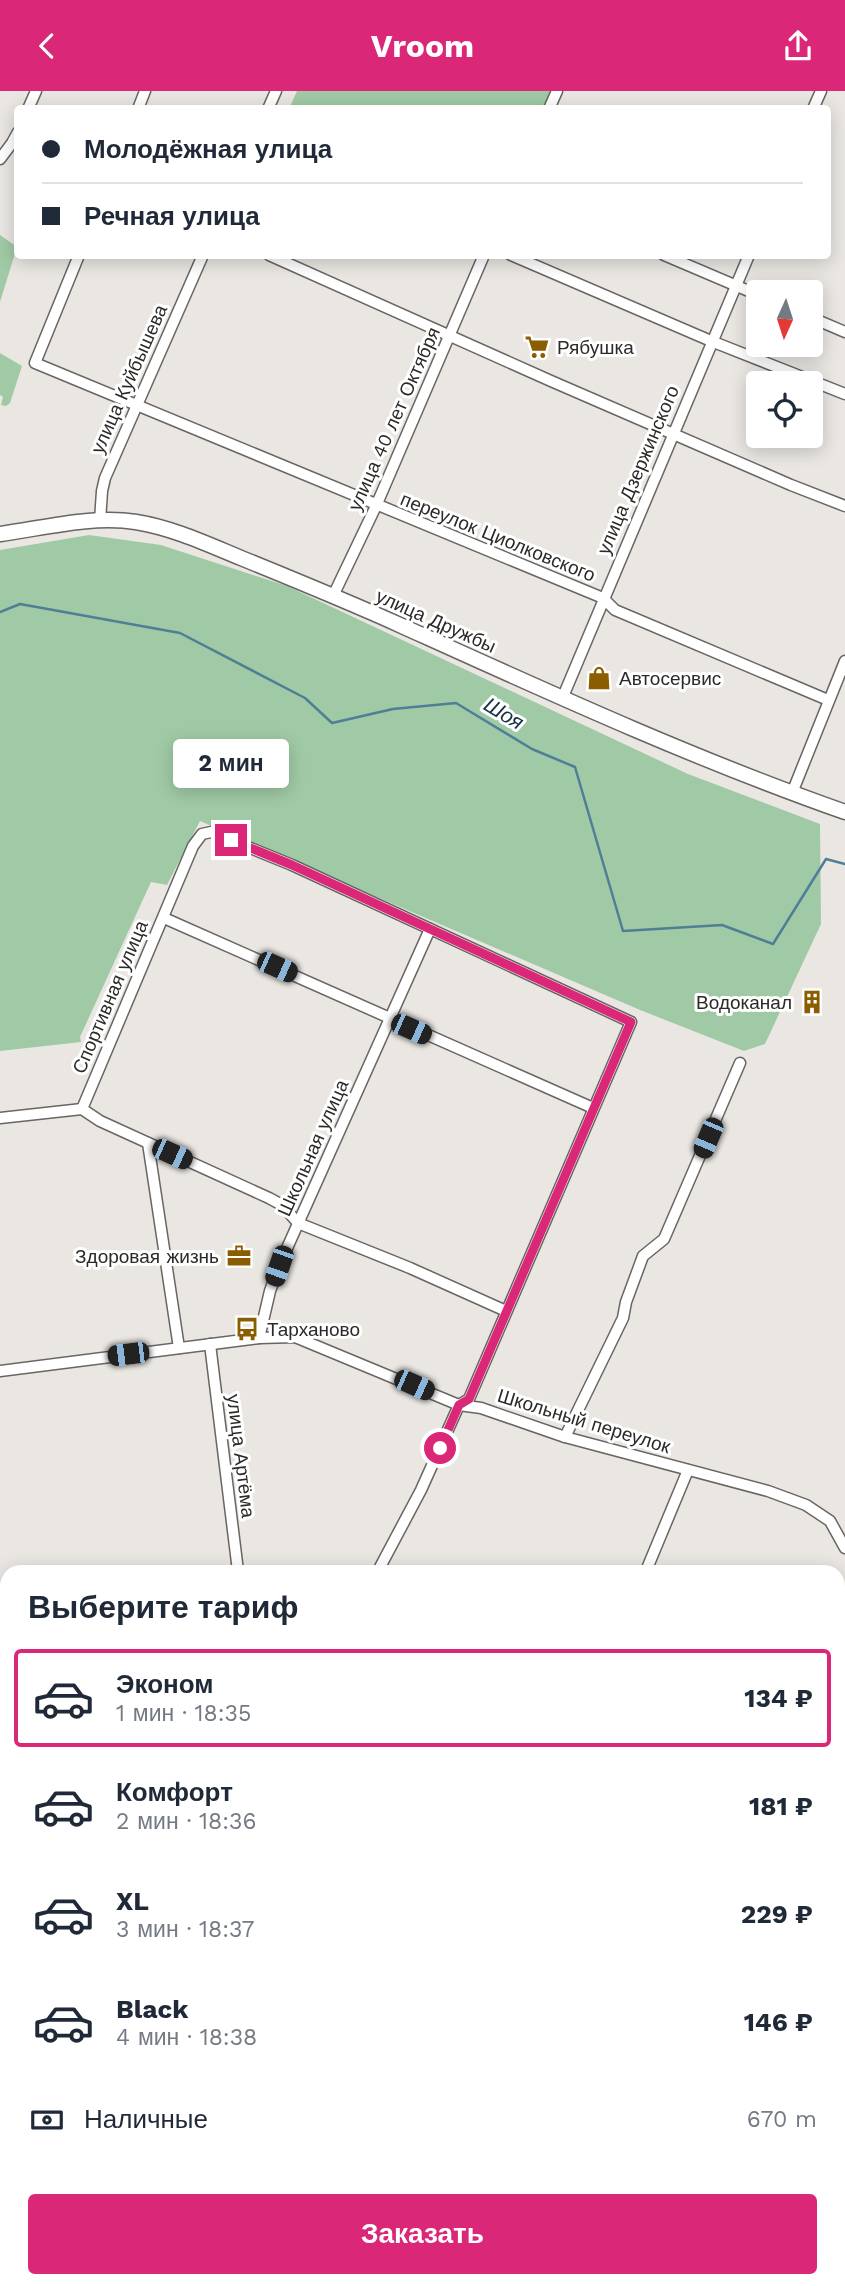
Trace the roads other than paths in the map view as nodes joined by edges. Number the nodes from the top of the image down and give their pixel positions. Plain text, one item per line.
1 (14, 139) edge
2 (0, 159) edge
3 (77, 259) edge
4 (201, 259) edge
5 (278, 259) edge
6 (482, 259) edge
7 (520, 259) edge
8 (674, 259) edge
9 (746, 259) edge
10 (736, 285) junction
11 (746, 290) edge
12 (823, 323) edge
13 (845, 332) edge
14 (450, 335) junction
15 (711, 341) junction
16 (845, 394) edge
17 (138, 404) junction
18 (673, 433) junction
19 (376, 506) junction
20 (845, 506) edge
21 (100, 520) junction
22 (0, 534) edge
23 (333, 596) junction
24 (603, 598) junction
25 (845, 661) edge
26 (562, 699) junction
27 (828, 700) junction
28 (792, 793) junction
29 (845, 812) edge
30 (163, 918) junction
31 (430, 929) junction
32 (390, 1019) junction
33 (740, 1063) dead end
34 (593, 1108) junction
35 (82, 1109) junction
36 (0, 1118) edge
37 (148, 1143) junction
38 (298, 1223) junction
39 (506, 1311) junction
40 (260, 1338) junction
41 (210, 1344) junction
42 (179, 1348) junction
43 (0, 1371) edge
44 (459, 1405) junction
45 (565, 1437) junction
46 (688, 1470) junction
47 (845, 1548) edge
48 (237, 1565) edge
49 (381, 1565) edge
50 (648, 1565) edge

1 - 2 street
3 - 17 street, переулок Циолковского
4 - 17 street, улица Куйбышева
5 - 14 street
6 - 14 street, улица 40 лет Октября
7 - 15 street
8 - 10 street
9 - 10 street, улица Дзержинского
10 - 11 street
10 - 15 street, улица Дзержинского
12 - 13 street
14 - 18 street
14 - 19 street, улица 40 лет Октября
15 - 16 street
15 - 18 street, улица Дзержинского
17 - 19 street, переулок Циолковского
17 - 21 street, улица Куйбышева
18 - 20 street
18 - 24 street, улица Дзержинского
19 - 23 street, улица 40 лет Октября
19 - 24 street, переулок Циолковского
21 - 22 main road, улица Дружбы
21 - 23 main road, улица Дружбы
23 - 26 main road, улица Дружбы
24 - 26 street, улица Дзержинского
24 - 27 street, переулок Циолковского
25 - 27 street
26 - 28 main road, улица Дружбы
27 - 28 street
28 - 29 main road, улица Дружбы
30 - 31 street, Спортивная улица
30 - 32 street
30 - 35 street, Спортивная улица
31 - 32 street, Школьная улица
31 - 34 street
32 - 34 street
32 - 38 street, Школьная улица
33 - 45 street
34 - 39 street
35 - 36 street
35 - 37 street
37 - 38 street
37 - 42 street
38 - 39 street
38 - 40 street, Школьная улица
39 - 44 street
40 - 41 street
40 - 44 street, Школьный переулок
41 - 42 street
41 - 48 street, улица Артёма
42 - 43 street
44 - 45 street, Школьный переулок
44 - 49 street
45 - 46 street, Школьный переулок
46 - 47 street, Школьный переулок
46 - 50 street

